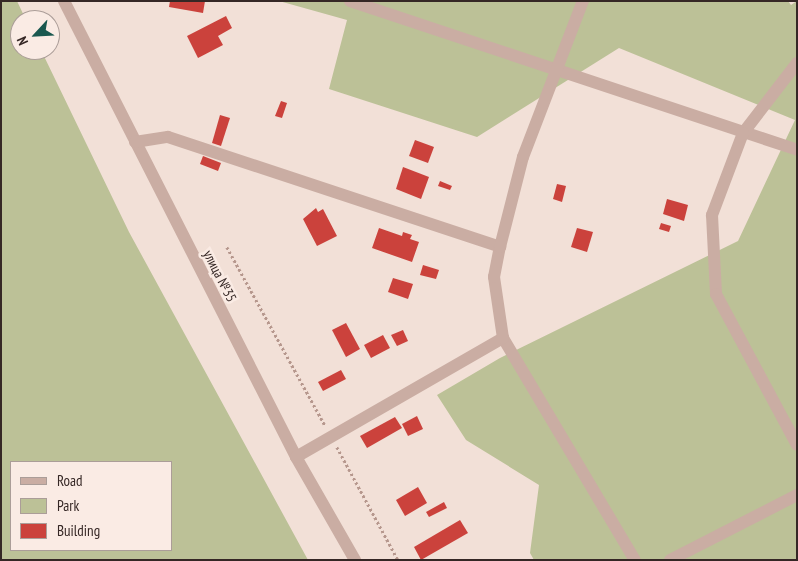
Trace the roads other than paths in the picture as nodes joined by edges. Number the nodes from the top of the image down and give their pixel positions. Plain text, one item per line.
1 (64, 1) edge
2 (350, 1) edge
3 (583, 1) edge
4 (797, 63) edge
5 (556, 70) junction
6 (743, 132) junction
7 (135, 142) junction
8 (797, 150) edge
9 (500, 247) junction
10 (502, 338) junction
11 (797, 446) edge
12 (296, 456) junction
13 (797, 495) edge
14 (355, 560) edge
15 (635, 560) edge
16 (670, 560) edge

1 - 7 street, улица №35
2 - 5 street
3 - 5 street
4 - 6 street
5 - 6 street
5 - 9 street
6 - 8 street
6 - 11 street
7 - 9 street
7 - 12 street, улица №35
9 - 10 street
10 - 12 street
10 - 15 street
12 - 14 street, улица №35
13 - 16 street

